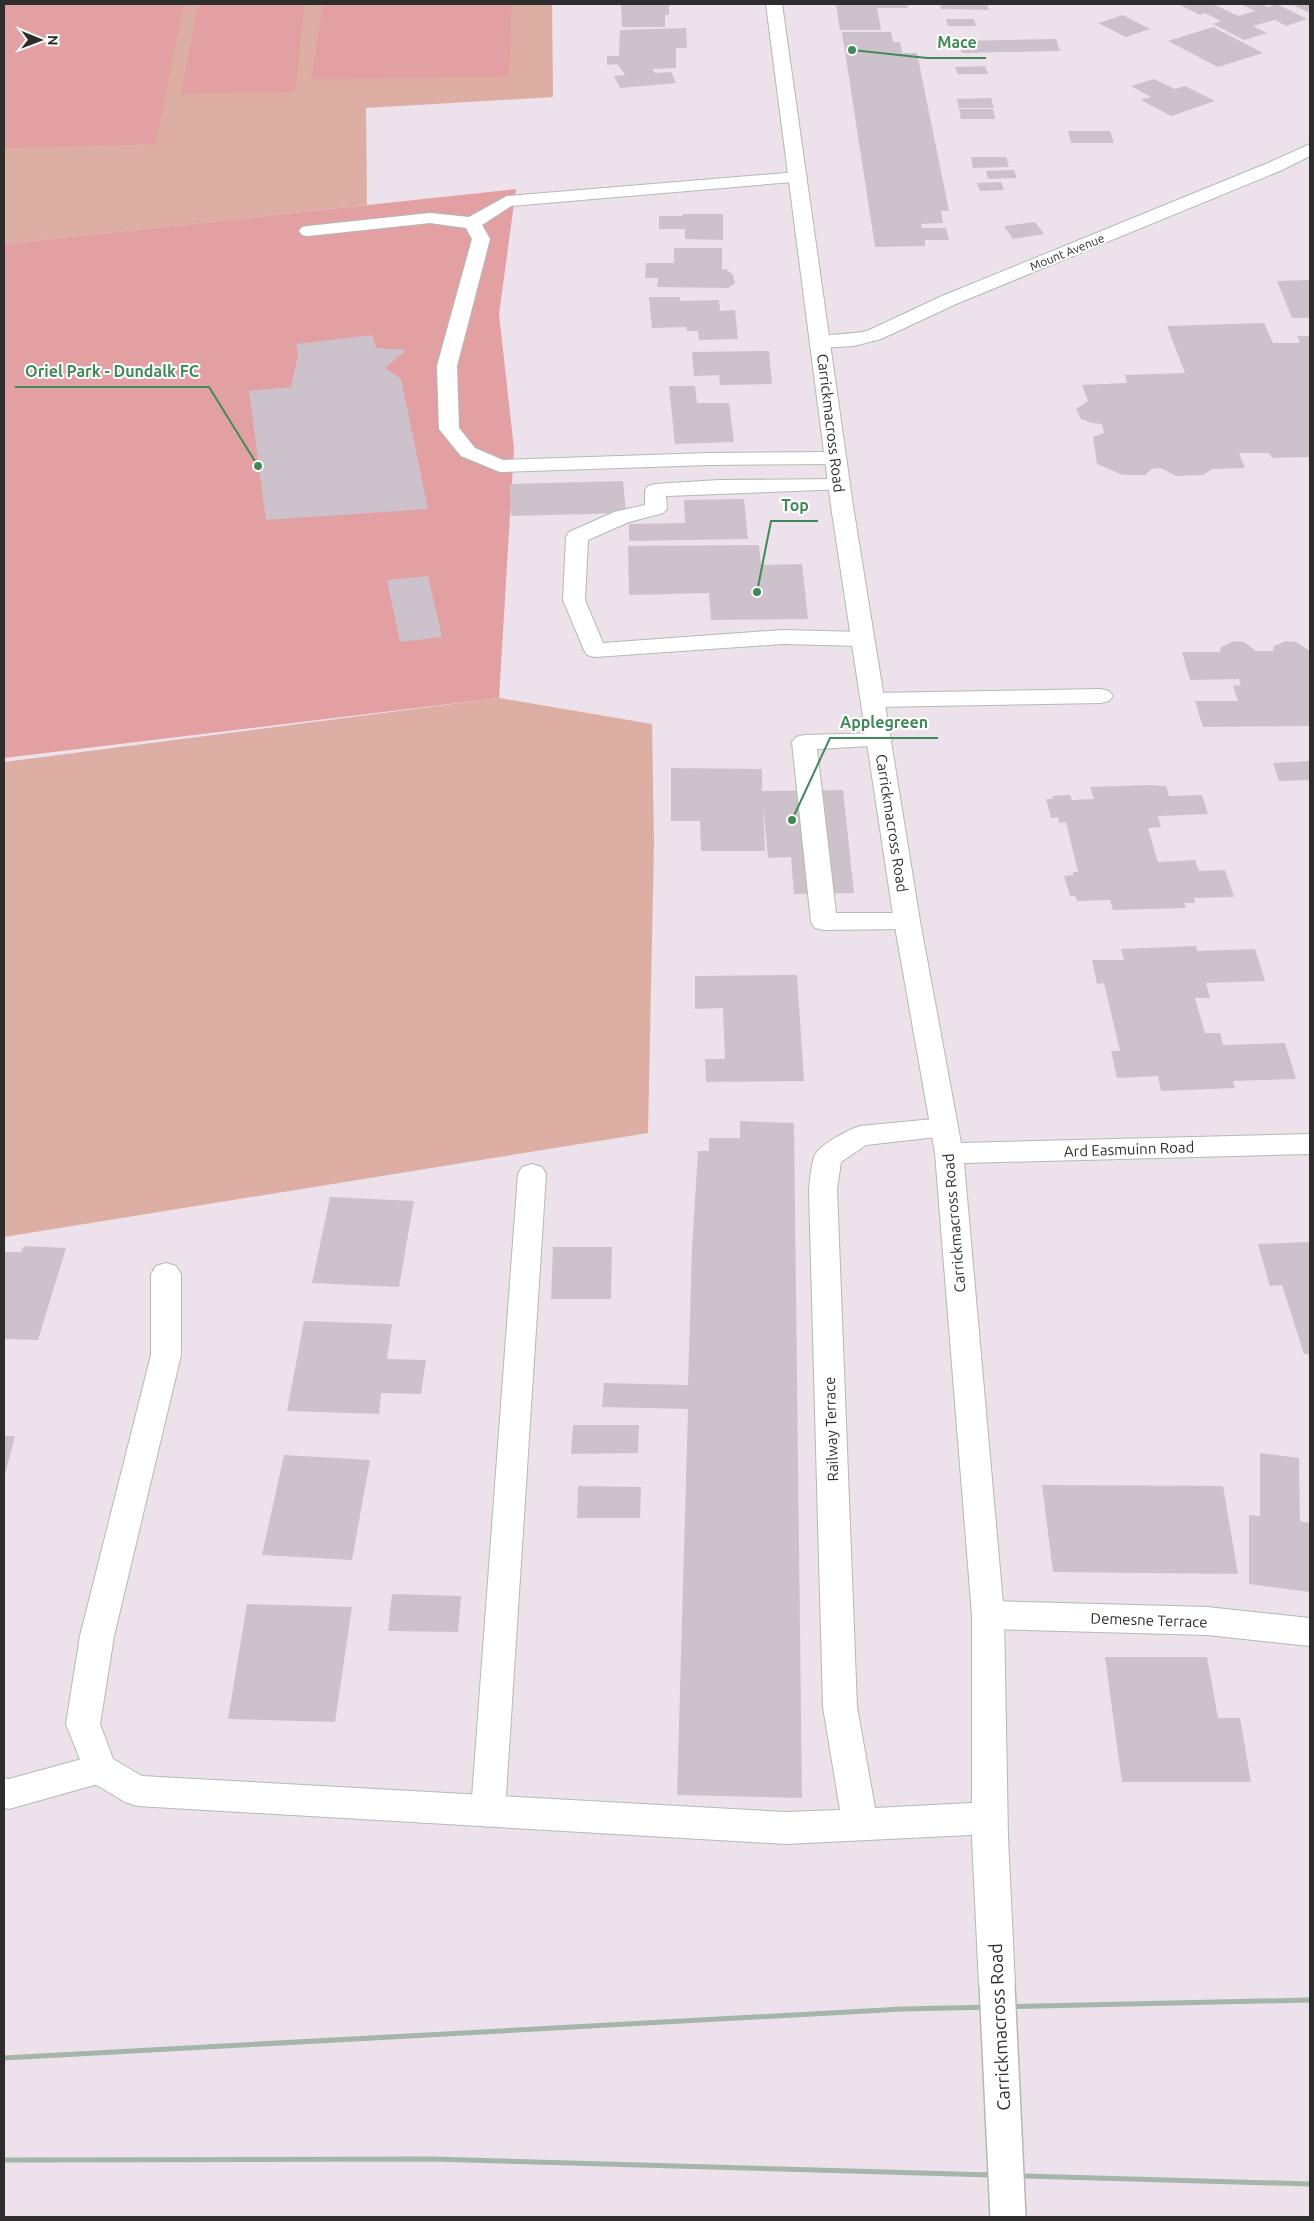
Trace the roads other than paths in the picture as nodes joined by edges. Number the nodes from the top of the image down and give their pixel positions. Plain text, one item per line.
1 (774, 4) edge
2 (1310, 149) edge
3 (798, 177) junction
4 (472, 223) junction
5 (308, 231) dead end
6 (820, 342) junction
7 (835, 458) junction
8 (839, 485) junction
9 (862, 638) junction
10 (1101, 696) dead end
11 (874, 700) junction
12 (880, 740) junction
13 (907, 921) junction
14 (946, 1140) junction
15 (1310, 1144) edge
16 (532, 1174) dead end
17 (166, 1274) dead end
18 (988, 1615) junction
19 (1310, 1632) edge
20 (100, 1769) junction
21 (4, 1793) edge
22 (488, 1811) junction
23 (860, 1823) junction
24 (990, 1828) junction
25 (1008, 2217) edge

1 - 3 main road, Carrickmacross Road
2 - 6 main road, Mount Avenue
3 - 4 main road
3 - 6 main road, Carrickmacross Road
4 - 5 main road
4 - 7 main road
6 - 7 main road, Carrickmacross Road
7 - 8 main road, Carrickmacross Road
8 - 9 main road, Carrickmacross Road
8 - 9 main road
9 - 11 main road, Carrickmacross Road
10 - 11 main road
11 - 12 main road, Carrickmacross Road
12 - 13 main road, Carrickmacross Road
12 - 13 main road
13 - 14 main road, Carrickmacross Road
14 - 15 main road, Ard Easmuinn Road
14 - 18 main road, Carrickmacross Road
14 - 23 main road, Railway Terrace
16 - 22 main road
17 - 20 main road
18 - 19 main road, Demesne Terrace
18 - 24 main road, Carrickmacross Road
20 - 21 main road
20 - 22 main road
22 - 23 main road
23 - 24 main road
24 - 25 main road, Carrickmacross Road, bridge

